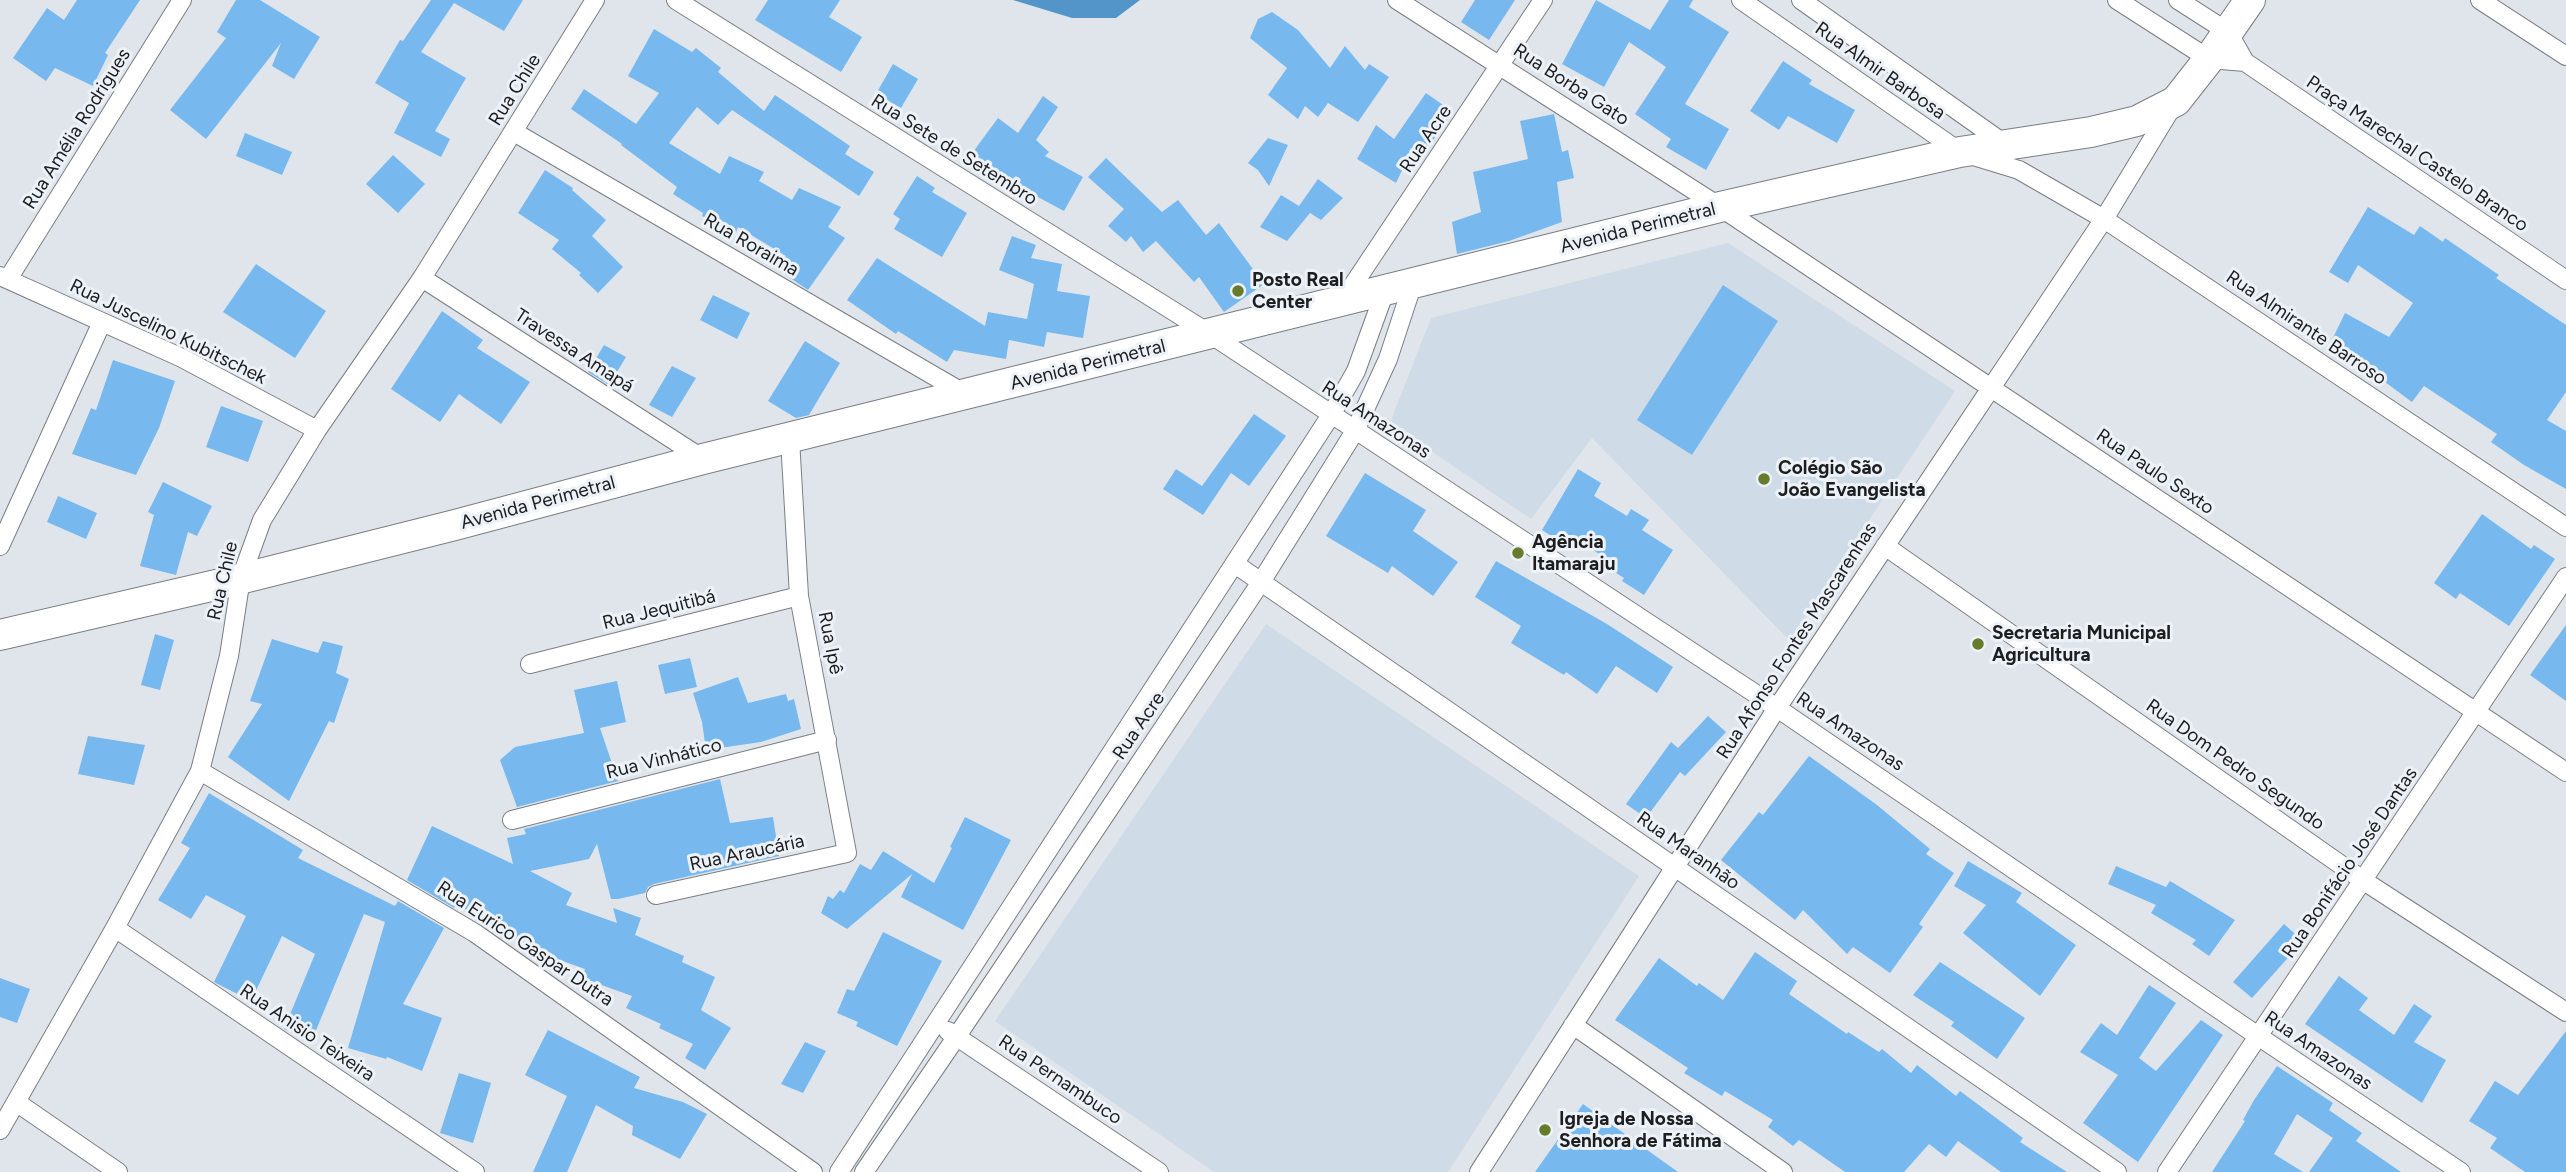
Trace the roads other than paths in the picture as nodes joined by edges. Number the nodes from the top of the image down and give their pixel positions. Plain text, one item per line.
1 (182, 0) edge
2 (595, 0) edge
3 (676, 0) edge
4 (1397, 0) edge
5 (1543, 0) edge
6 (1741, 0) edge
7 (1801, 0) edge
8 (2117, 0) edge
9 (2178, 0) edge
10 (2250, 0) edge
11 (2480, 0) edge
12 (2228, 32) junction
13 (2566, 56) edge
14 (2209, 59) junction
15 (2245, 62) junction
16 (1500, 65) junction
17 (2176, 101) junction
18 (514, 132) junction
19 (1960, 152) junction
20 (2014, 158) junction
21 (1720, 207) junction
22 (2104, 219) junction
23 (4, 278) edge
24 (422, 278) junction
25 (2566, 280) edge
26 (1399, 287) junction
27 (1343, 301) junction
28 (102, 322) junction
29 (1210, 334) junction
30 (1990, 387) junction
31 (967, 395) junction
32 (1331, 415) junction
33 (317, 430) junction
34 (1355, 431) junction
35 (790, 439) junction
36 (704, 459) junction
37 (2566, 527) edge
38 (1885, 545) junction
39 (0, 546) edge
40 (1235, 564) junction
41 (242, 578) junction
42 (2566, 578) edge
43 (1261, 582) junction
44 (799, 596) junction
45 (0, 635) edge
46 (530, 664) dead end
47 (1777, 708) junction
48 (2477, 713) junction
49 (827, 740) junction
50 (200, 771) junction
51 (2566, 772) edge
52 (512, 820) dead end
53 (847, 853) joint
54 (1675, 867) junction
55 (2364, 881) junction
56 (656, 895) dead end
57 (115, 928) junction
58 (2566, 1012) edge
59 (935, 1024) junction
60 (1573, 1025) junction
61 (957, 1036) junction
62 (2258, 1036) junction
63 (16, 1102) junction
64 (0, 1130) edge
65 (118, 1172) edge
66 (475, 1172) edge
67 (813, 1172) edge
68 (839, 1172) edge
69 (864, 1172) edge
70 (1159, 1172) edge
71 (1479, 1172) edge
72 (1783, 1172) edge
73 (2117, 1172) edge
74 (2167, 1172) edge
75 (2461, 1172) edge

1 - 23 street, Rua Amélia Rodrigues
2 - 18 street, Rua Chile
3 - 29 street, Rua Sete de Setembro
4 - 16 street, Rua Borba Gato
5 - 16 street, Rua Acre
6 - 19 street, Rua Almir Barbosa
7 - 20 street, Rua Almir Barbosa
8 - 14 street
9 - 12 street
10 - 12 main road
11 - 13 street
12 - 14 main road
12 - 15 street
14 - 15 street
14 - 17 main road
15 - 25 street, Praça Marechal Castelo Branco
16 - 21 street, Rua Borba Gato
16 - 27 street, Rua Acre
17 - 20 main road, Avenida Perimetral
17 - 22 street, Rua Afonso Fontes Mascarenhas
18 - 24 street, Rua Chile
18 - 31 street, Rua Roraima
19 - 20 main road, Avenida Perimetral
19 - 21 main road, Avenida Perimetral
20 - 22 street, Rua Almirante Barroso
21 - 26 main road, Avenida Perimetral
21 - 30 street, Rua Paulo Sexto
22 - 30 street, Rua Afonso Fontes Mascarenhas
22 - 37 street, Rua Almirante Barroso
23 - 28 street, Rua Juscelino Kubitschek
24 - 33 street, Rua Chile
24 - 36 street, Travessa Amapá
26 - 27 main road, Avenida Perimetral
26 - 32 street, Rua Acre
26 - 34 street, Rua Acre
27 - 29 main road, Avenida Perimetral
28 - 33 street, Rua Juscelino Kubitschek
28 - 39 street
29 - 31 main road, Avenida Perimetral
29 - 32 street, Rua Amazonas
30 - 38 street, Rua Afonso Fontes Mascarenhas
30 - 48 street, Rua Paulo Sexto
31 - 35 main road, Avenida Perimetral
32 - 34 street, Rua Amazonas
32 - 40 street, Rua Acre
33 - 41 street, Rua Chile
34 - 43 street, Rua Acre
34 - 47 street, Rua Amazonas
35 - 36 main road, Avenida Perimetral
35 - 44 street, Rua Ipê
36 - 41 main road, Avenida Perimetral
38 - 47 street, Rua Afonso Fontes Mascarenhas
38 - 55 street, Rua Dom Pedro Segundo
40 - 43 street, Rua Maranhão
40 - 59 street, Rua Acre
41 - 45 main road, Avenida Perimetral
41 - 50 street, Rua Chile
42 - 48 street, Rua Bonifácio José Dantas
43 - 54 street, Rua Maranhão
43 - 61 street, Rua Acre
44 - 46 street, Rua Jequitibá
44 - 49 street, Rua Ipê
47 - 54 street, Rua Afonso Fontes Mascarenhas
47 - 62 street, Rua Amazonas
48 - 51 street, Rua Paulo Sexto
48 - 55 street, Rua Bonifácio José Dantas
49 - 52 street, Rua Vinhático
49 - 53 street, Rua Ipê
50 - 57 street, Rua Chile
50 - 67 street, Rua Eurico Gaspar Dutra
53 - 56 street, Rua Araucária
54 - 60 street, Rua Afonso Fontes Mascarenhas
54 - 73 street, Rua Maranhão
55 - 58 street, Rua Dom Pedro Segundo
55 - 62 street, Rua Bonifácio José Dantas
57 - 63 street, Rua Chile
57 - 66 street, Rua Anisio Teixeira
59 - 61 street, Rua Pernambuco
59 - 68 street, Rua Acre
60 - 71 street, Rua Afonso Fontes Mascarenhas
60 - 72 street
61 - 69 street, Rua Acre
61 - 70 street, Rua Pernambuco
62 - 74 street, Rua Bonifácio José Dantas
62 - 75 street, Rua Amazonas
63 - 64 street, Rua Chile
63 - 65 street

